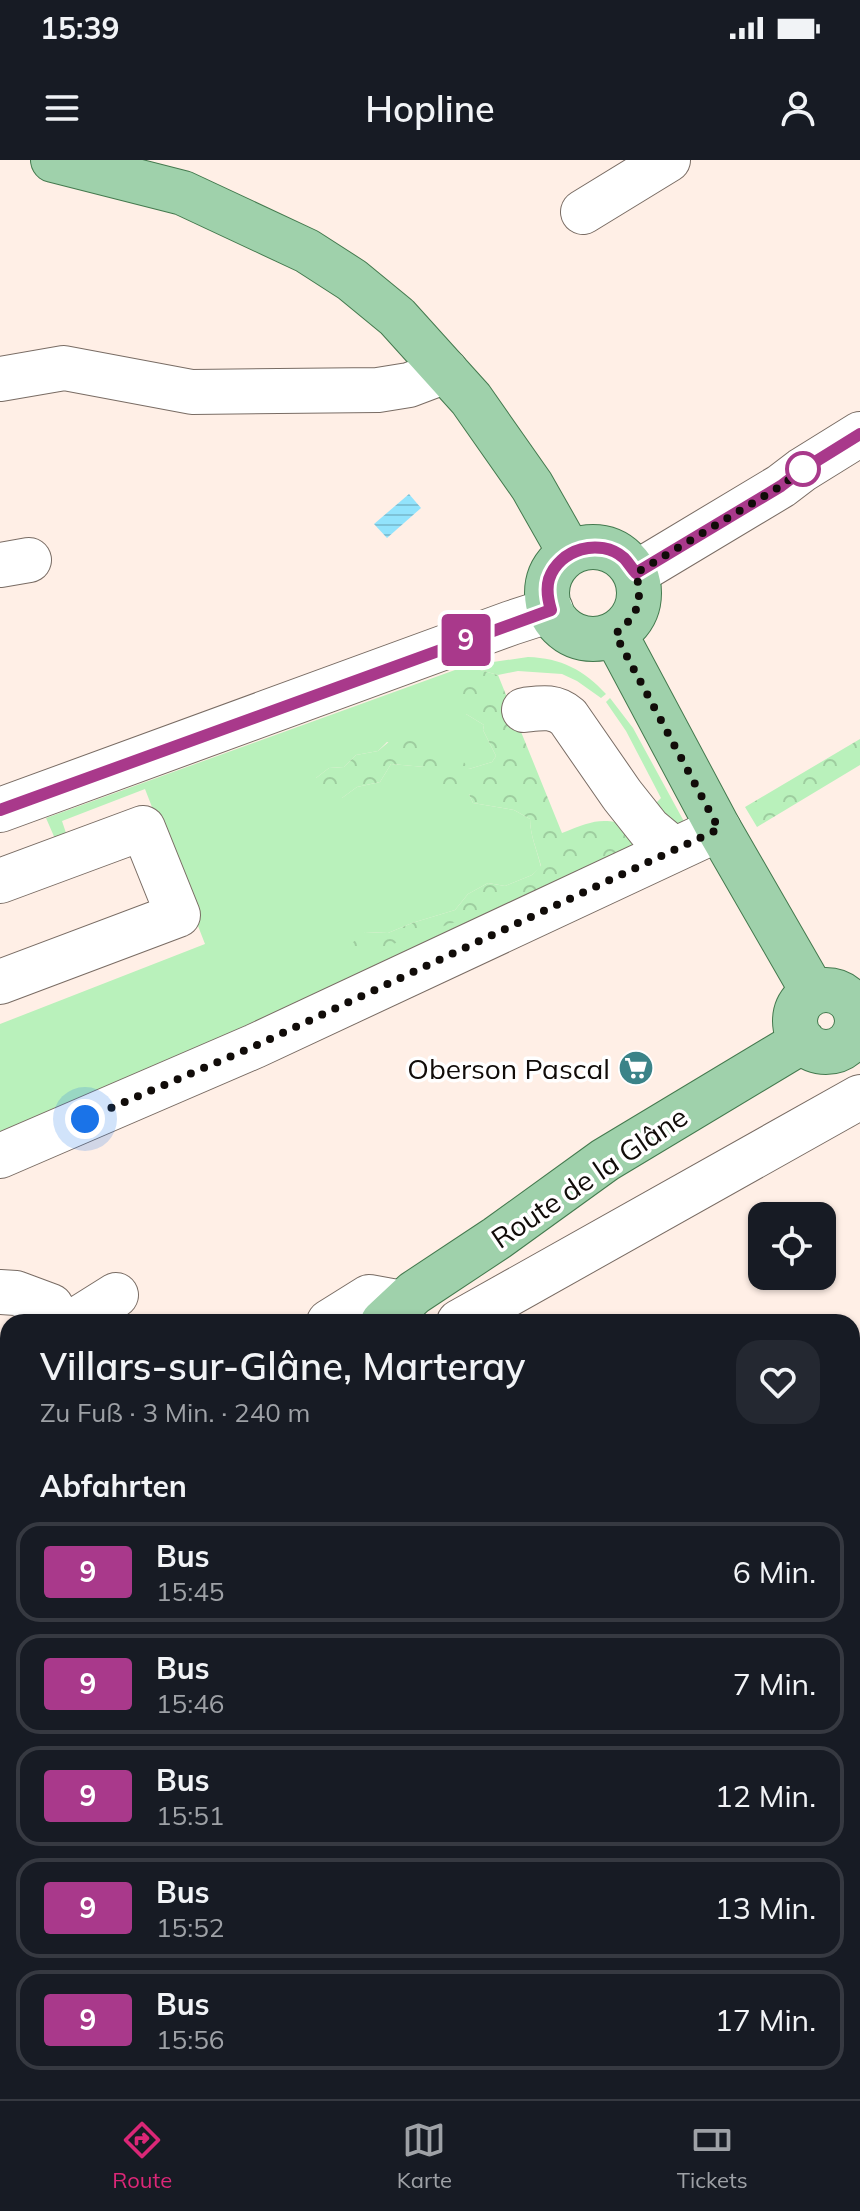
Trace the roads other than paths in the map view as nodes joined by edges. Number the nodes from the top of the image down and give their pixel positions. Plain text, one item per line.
1 (53, 160) edge
2 (668, 160) edge
3 (583, 212) dead end
4 (446, 371) junction
5 (0, 379) edge
6 (860, 434) edge
7 (570, 553) junction
8 (636, 573) junction
9 (551, 610) junction
10 (615, 634) junction
11 (524, 710) dead end
12 (8, 807) edge
13 (719, 829) junction
14 (673, 849) junction
15 (19, 874) edge
16 (0, 982) edge
17 (813, 992) junction
18 (857, 1006) edge
19 (803, 1041) junction
20 (860, 1097) edge
21 (0, 1156) edge
22 (0, 1292) edge
23 (116, 1295) dead end
24 (408, 1310) edge
25 (62, 1314) edge
26 (342, 1314) edge
27 (473, 1314) edge

1 - 4 main road
2 - 3 street
4 - 5 street
4 - 7 main road
6 - 8 street
7 - 8 main road
7 - 9 main road
8 - 10 main road
9 - 10 main road
9 - 12 street
10 - 13 main road
11 - 14 street
12 - 15 street
13 - 14 street
13 - 17 main road
14 - 21 street
15 - 16 street
17 - 18 main road
17 - 19 main road
18 - 19 main road
19 - 24 main road, Route de la Glâne
20 - 27 street
22 - 25 street
23 - 25 street
24 - 26 street

